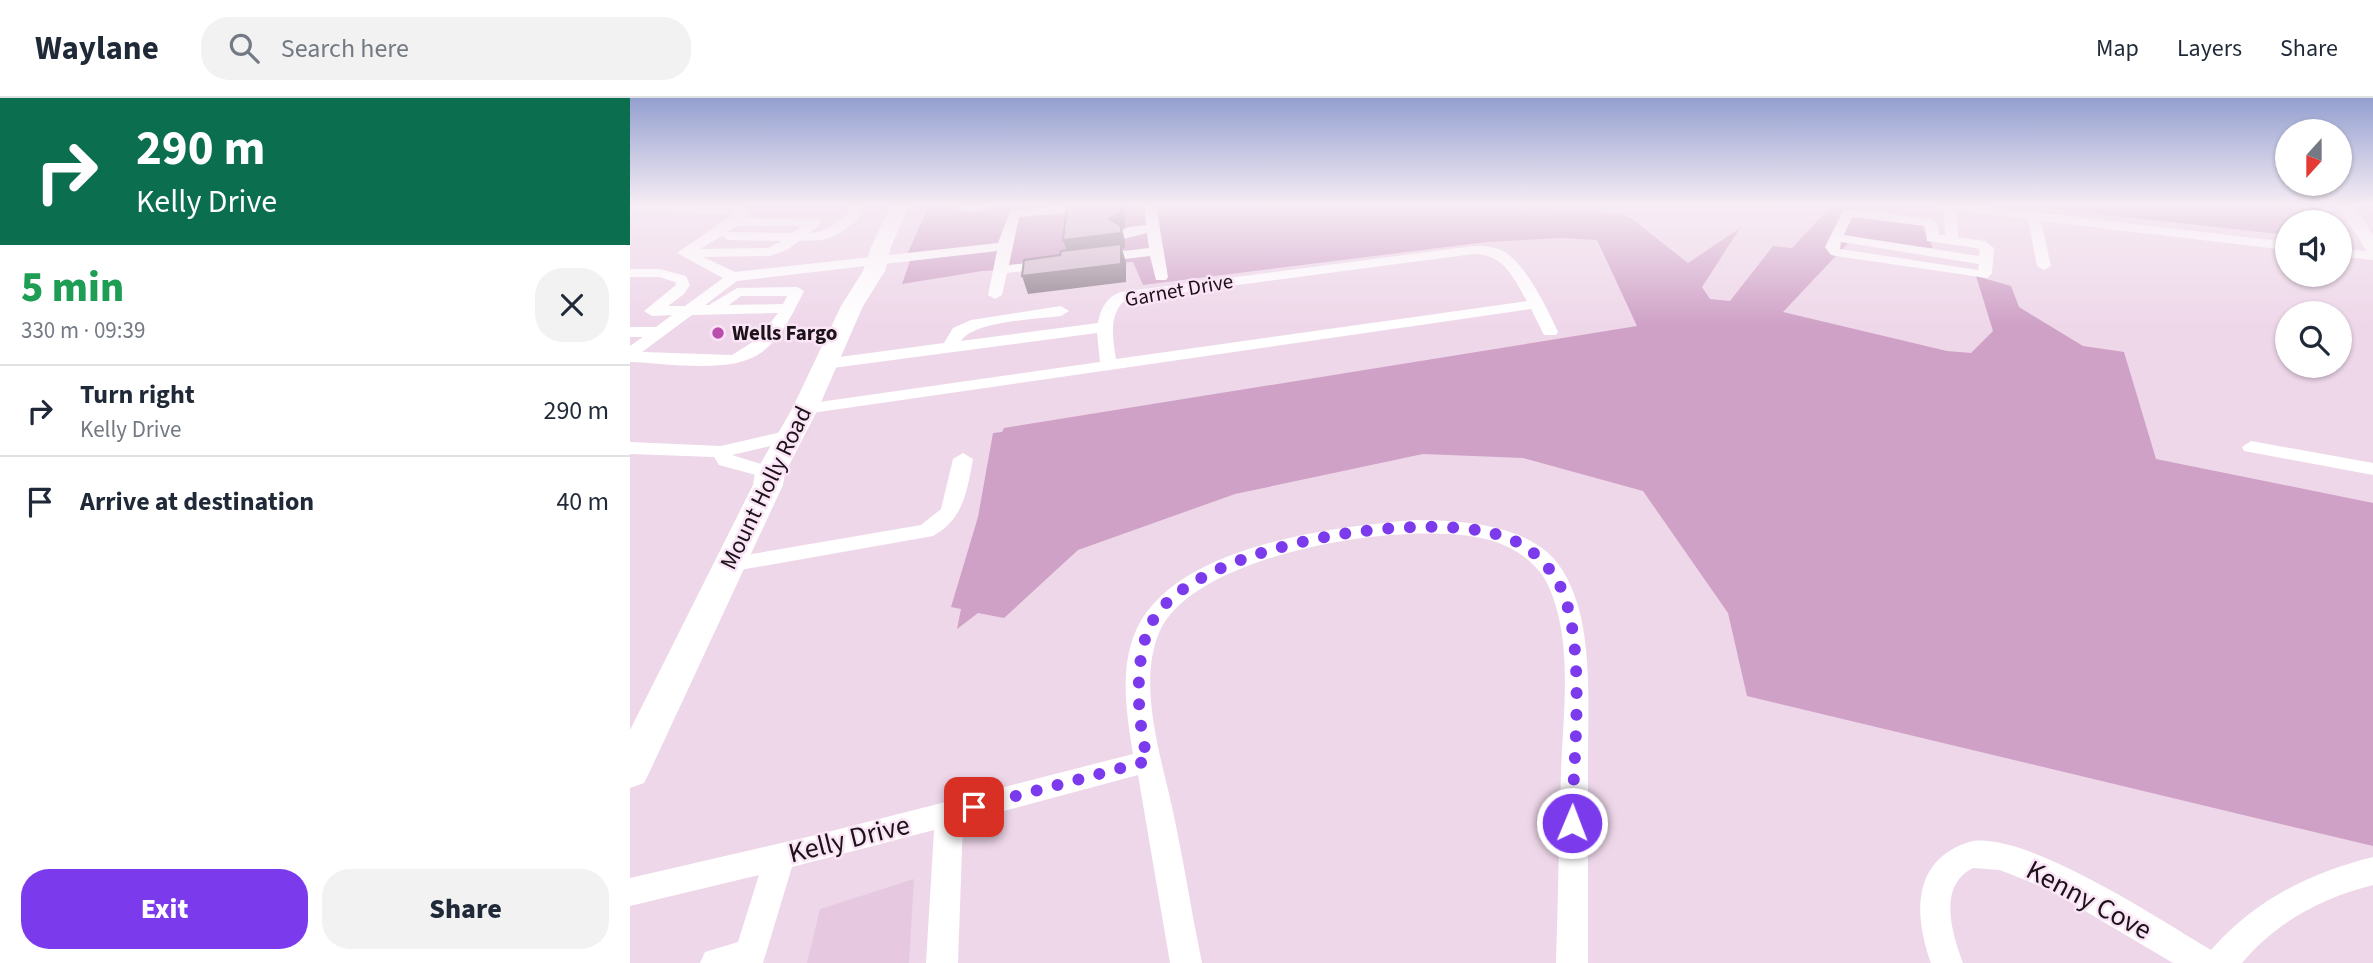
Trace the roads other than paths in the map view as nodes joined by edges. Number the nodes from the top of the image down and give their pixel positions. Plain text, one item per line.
1 (697, 245) edge
2 (781, 245) edge
3 (882, 245) edge
4 (1124, 245) edge
5 (1155, 245) edge
6 (1833, 245) edge
7 (1911, 245) edge
8 (1925, 245) edge
9 (1983, 245) edge
10 (2040, 245) edge
11 (1004, 246) joint
12 (1156, 251) junction
13 (684, 253) junction
14 (2352, 253) edge
15 (1125, 255) junction
16 (2373, 256) edge
17 (876, 260) junction
18 (1986, 261) junction
19 (1908, 264) junction
20 (2044, 266) dead end
21 (1002, 270) junction
22 (630, 273) edge
23 (733, 277) junction
24 (1161, 277) dead end
25 (995, 295) dead end
26 (1537, 304) junction
27 (1061, 311) dead end
28 (686, 312) junction
29 (1104, 327) junction
30 (630, 332) edge
31 (659, 332) junction
32 (1550, 332) dead end
33 (950, 348) junction
34 (630, 355) edge
35 (825, 364) junction
36 (1109, 366) junction
37 (805, 409) junction
38 (790, 436) junction
39 (2250, 447) dead end
40 (630, 448) edge
41 (721, 452) junction
42 (963, 459) dead end
43 (2373, 469) edge
44 (770, 472) junction
45 (729, 565) junction
46 (1148, 761) junction
47 (630, 771) edge
48 (949, 814) junction
49 (780, 856) junction
50 (2373, 872) edge
51 (630, 891) edge
52 (748, 959) edge
53 (716, 963) edge
54 (942, 963) edge
55 (1186, 963) edge
56 (1572, 963) edge
57 (1947, 963) edge
58 (2203, 963) edge
59 (2221, 963) edge

1 - 13 street
2 - 13 street
3 - 17 highway, Mount Holly Road
4 - 15 street
5 - 12 street
6 - 19 street
7 - 19 street
8 - 18 street
9 - 18 street
10 - 20 street
11 - 17 street
11 - 21 street
12 - 15 street
12 - 24 street
13 - 23 street
14 - 16 street
15 - 21 street
17 - 23 street
17 - 35 highway, Mount Holly Road
18 - 19 street
21 - 25 street
22 - 28 street
23 - 28 street
26 - 29 street, Garnet Drive
26 - 32 street, Garnet Drive
26 - 36 street
27 - 33 street
28 - 31 street
28 - 34 street
29 - 33 street, Garnet Drive
29 - 36 street, Garnet Drive
30 - 31 street
31 - 34 street
33 - 35 street, Garnet Drive
35 - 37 highway, Mount Holly Road
36 - 37 street
37 - 38 highway, Mount Holly Road
38 - 41 street
38 - 44 highway, Mount Holly Road
39 - 43 street
40 - 41 street
41 - 44 street
42 - 45 street
44 - 45 highway, Mount Holly Road
45 - 47 highway, Mount Holly Road
46 - 48 street, Kelly Drive
46 - 55 street
46 - 56 street
48 - 49 street, Kelly Drive
48 - 54 street
49 - 51 street, Kelly Drive
49 - 52 street
50 - 59 street
52 - 53 street
57 - 58 street, Kenny Cove

